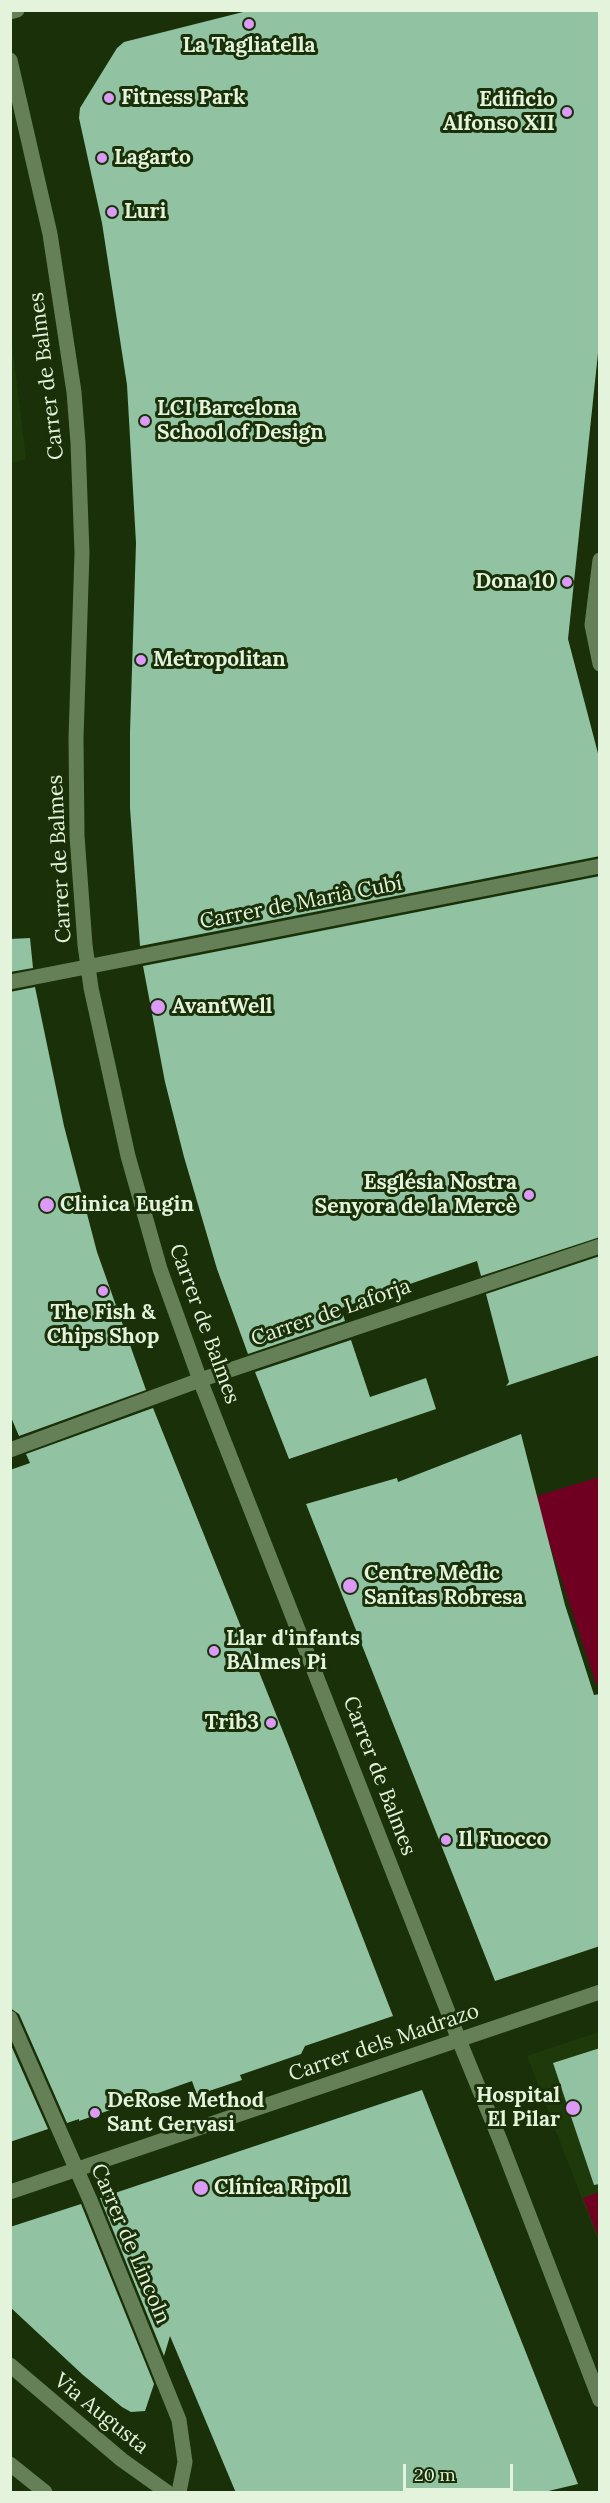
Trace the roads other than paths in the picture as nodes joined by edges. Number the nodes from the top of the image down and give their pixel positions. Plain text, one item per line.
1 (17, 10) edge
2 (10, 12) edge
3 (10, 60) edge
4 (600, 560) edge
5 (600, 664) edge
6 (600, 866) edge
7 (88, 966) junction
8 (10, 982) edge
9 (600, 1246) edge
10 (200, 1380) junction
11 (10, 1450) edge
12 (600, 1992) edge
13 (10, 2018) edge
14 (459, 2040) junction
15 (76, 2169) junction
16 (10, 2192) edge
17 (10, 2365) edge
18 (600, 2400) edge
19 (10, 2464) edge
20 (45, 2493) edge
21 (167, 2493) edge
22 (179, 2493) edge

1 - 2 main road
3 - 7 main road, Carrer de Balmes
4 - 5 main road
6 - 7 main road, Carrer de Marià Cubí
7 - 8 main road, Carrer de Marià Cubí
7 - 10 main road, Carrer de Balmes
9 - 10 main road, Carrer de Laforja
10 - 11 main road, Carrer de Laforja
10 - 14 main road, Carrer de Balmes
12 - 14 main road, Carrer dels Madrazo
13 - 15 main road, Carrer de Lincoln
14 - 15 main road, Carrer dels Madrazo
14 - 18 main road, Carrer de Balmes
15 - 16 main road, Carrer dels Madrazo
15 - 22 main road, Carrer de Lincoln
17 - 21 main road, Via Augusta
19 - 20 main road

